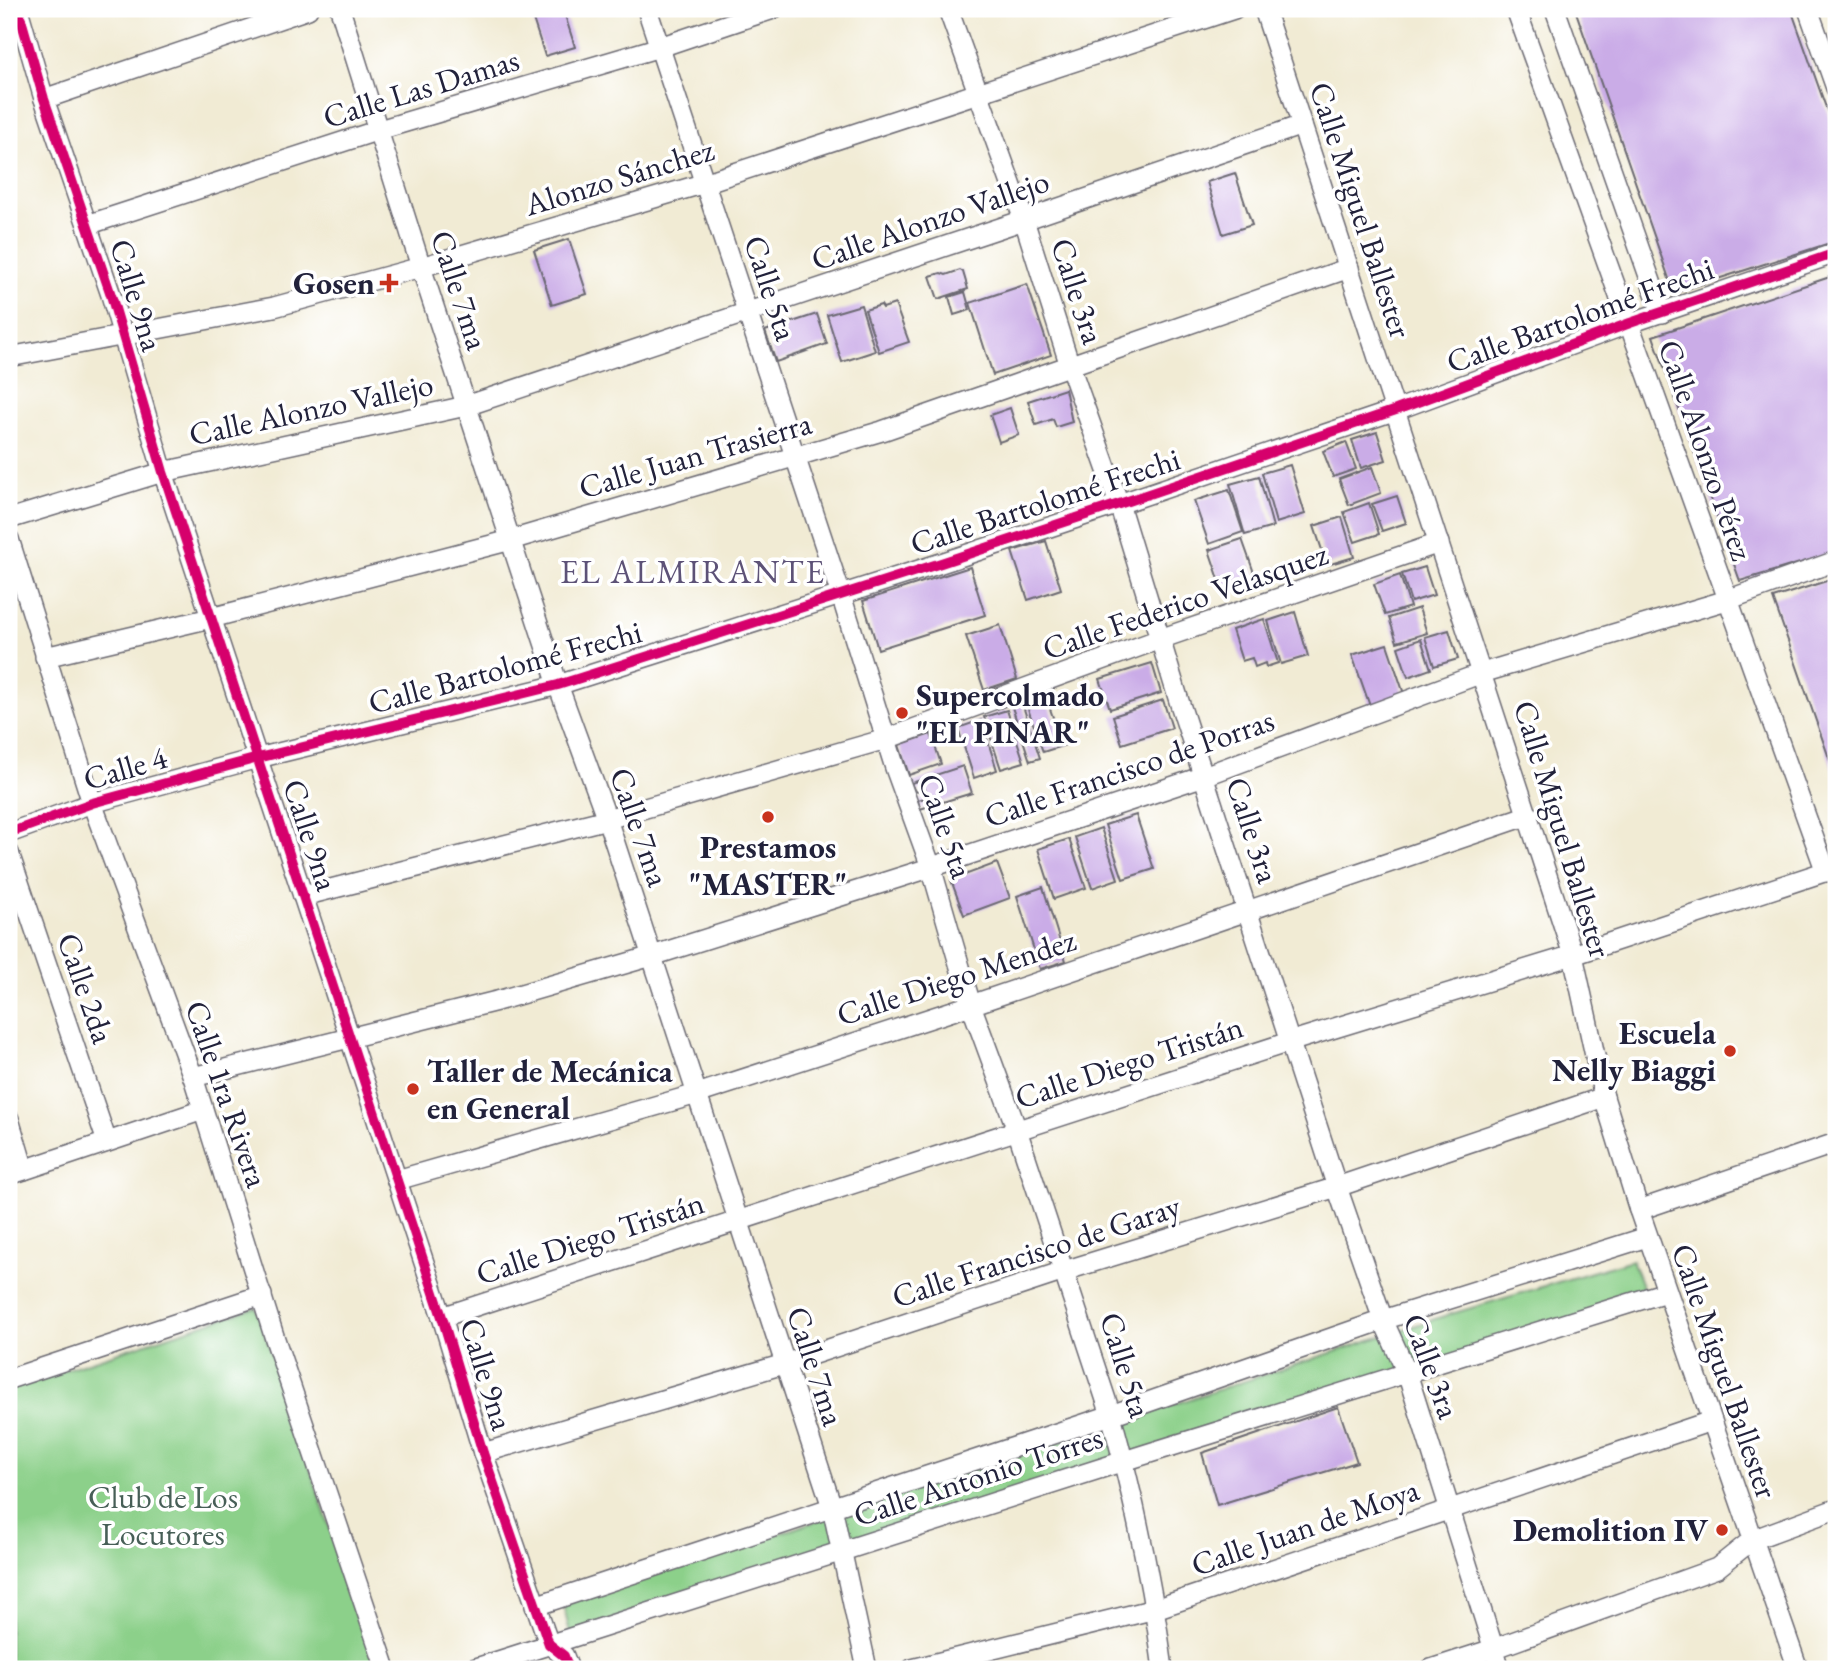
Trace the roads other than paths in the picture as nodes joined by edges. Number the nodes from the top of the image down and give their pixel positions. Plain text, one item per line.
1 (18, 9) edge
2 (308, 9) edge
3 (340, 9) edge
4 (647, 9) edge
5 (772, 9) edge
6 (948, 9) edge
7 (1234, 9) edge
8 (1264, 9) edge
9 (1516, 9) edge
10 (1555, 9) edge
11 (1808, 9) edge
12 (660, 47) junction
13 (1836, 88) edge
14 (979, 93) junction
15 (44, 99) junction
16 (1302, 125) junction
17 (379, 130) junction
18 (705, 183) junction
19 (1024, 220) junction
20 (87, 225) junction
21 (1836, 253) edge
22 (421, 267) junction
23 (1349, 268) junction
24 (748, 313) junction
25 (1662, 313) junction
26 (1630, 323) junction
27 (123, 335) junction
28 (9, 357) edge
29 (1070, 366) junction
30 (466, 406) junction
31 (1396, 410) junction
32 (795, 457) junction
33 (163, 472) junction
34 (1119, 504) junction
35 (9, 519) edge
36 (9, 539) edge
37 (511, 540) junction
38 (1439, 543) junction
39 (1836, 561) edge
40 (16, 589) edge
41 (841, 595) junction
42 (1727, 600) junction
43 (211, 618) junction
44 (1160, 639) junction
45 (46, 657) junction
46 (1482, 673) junction
47 (558, 685) junction
48 (886, 739) junction
49 (258, 758) junction
50 (1204, 776) junction
51 (92, 803) junction
52 (1529, 815) junction
53 (607, 819) junction
54 (9, 833) edge
55 (9, 853) edge
56 (930, 867) junction
57 (1831, 870) edge
58 (303, 896) junction
59 (1248, 911) junction
60 (1573, 955) junction
61 (652, 956) junction
62 (971, 1005) junction
63 (349, 1037) junction
64 (1289, 1042) junction
65 (193, 1077) junction
66 (697, 1094) junction
67 (1604, 1097) junction
68 (203, 1110) junction
69 (9, 1119) edge
70 (1017, 1130) junction
71 (107, 1142) junction
72 (1836, 1143) edge
73 (16, 1172) edge
74 (397, 1181) junction
75 (1337, 1187) junction
76 (1639, 1210) junction
77 (737, 1221) junction
78 (1647, 1237) junction
79 (1064, 1271) junction
80 (1667, 1292) junction
81 (262, 1295) junction
82 (442, 1317) junction
83 (1383, 1320) junction
84 (784, 1364) junction
85 (1407, 1373) junction
86 (9, 1378) edge
87 (1111, 1415) junction
88 (1711, 1422) junction
89 (483, 1453) junction
90 (1124, 1461) junction
91 (832, 1507) junction
92 (1449, 1509) junction
93 (1836, 1509) edge
94 (1752, 1540) junction
95 (840, 1552) junction
96 (535, 1606) junction
97 (1156, 1609) junction
98 (549, 1644) junction
99 (1493, 1649) junction
100 (386, 1669) edge
101 (472, 1669) edge
102 (569, 1669) edge
103 (867, 1669) edge
104 (912, 1669) edge
105 (1163, 1669) edge
106 (1431, 1669) edge
107 (1500, 1669) edge
108 (1798, 1669) edge

1 - 15 street, Calle 9na
2 - 15 street
3 - 17 street, Calle 7ma
4 - 12 street, Calle 5ta
5 - 12 street, Calle Las Damas
6 - 14 street, Calle 3ra
7 - 14 street, Alonzo Sánchez
8 - 16 street, Calle Miguel Ballester
9 - 26 street, Calle Alonzo Pérez
10 - 25 street, Calle Alonzo Pérez
11 - 13 street
12 - 17 street, Calle Las Damas
12 - 18 street, Calle 5ta
14 - 18 street, Alonzo Sánchez
14 - 19 street, Calle 3ra
15 - 20 street, Calle 9na
16 - 19 street, Calle Alonzo Vallejo
16 - 23 street, Calle Miguel Ballester
17 - 20 street, Calle Las Damas
17 - 22 street, Calle 7ma
18 - 22 street, Alonzo Sánchez
18 - 24 street, Calle 5ta
19 - 24 street, Calle Alonzo Vallejo
19 - 29 street, Calle 3ra
20 - 27 street, Calle 9na
21 - 25 street, Calle Bartolomé Frechi
22 - 27 street, Alonzo Sánchez
22 - 30 street, Calle 7ma
23 - 29 street, Calle Juan Trasierra
23 - 31 street, Calle Miguel Ballester
24 - 30 street, Calle Alonzo Vallejo
24 - 32 street, Calle 5ta
25 - 26 street, Calle Bartolomé Frechi
26 - 31 street, Calle Bartolomé Frechi
26 - 42 street, Calle Alonzo Pérez
27 - 28 street, Alonzo Sánchez
27 - 33 street, Calle 9na
29 - 32 street, Calle Juan Trasierra
29 - 34 street, Calle 3ra
30 - 33 street, Calle Alonzo Vallejo
30 - 37 street, Calle 7ma
31 - 34 street, Calle Bartolomé Frechi
31 - 38 street, Calle Miguel Ballester
32 - 37 street, Calle Juan Trasierra
32 - 41 street, Calle 5ta
33 - 35 street, Calle Alonzo Vallejo
33 - 43 street, Calle 9na
34 - 41 street, Calle Bartolomé Frechi
34 - 44 street, Calle 3ra
36 - 40 street, Calle 1ra Rivera
37 - 43 street, Calle Juan Trasierra
37 - 47 street, Calle 7ma
38 - 44 street, Calle Federico Velasquez
38 - 46 street, Calle Miguel Ballester
39 - 42 street, Calle Francisco de Porras
40 - 45 street, Calle 1ra Rivera
41 - 47 street, Calle Bartolomé Frechi
41 - 48 street, Calle 5ta
42 - 46 street, Calle Francisco de Porras
42 - 57 street, Calle Alonzo Pérez
43 - 45 street, Calle Juan Trasierra
43 - 49 street, Calle 9na
44 - 48 street, Calle Federico Velasquez
44 - 50 street, Calle 3ra
45 - 51 street, Calle 1ra Rivera
46 - 50 street, Calle Francisco de Porras
46 - 52 street, Calle Miguel Ballester
47 - 49 street, Calle Bartolomé Frechi
47 - 53 street, Calle 7ma
48 - 53 street, Calle Federico Velasquez
48 - 56 street, Calle 5ta
49 - 51 street, Calle 4
49 - 58 street, Calle 9na
50 - 56 street, Calle Francisco de Porras
50 - 59 street, Calle 3ra
51 - 54 street, Calle 4
51 - 65 street, Calle 1ra Rivera
52 - 59 street, Calle Diego Mendez
52 - 60 street, Calle Miguel Ballester
53 - 58 street, Calle Federico Velasquez
53 - 61 street, Calle 7ma
55 - 71 street, Calle 2da
56 - 61 street, Calle Francisco de Porras
56 - 62 street, Calle 5ta
57 - 60 street, Calle Diego Tristán
58 - 63 street, Calle 9na
59 - 62 street, Calle Diego Mendez
59 - 64 street, Calle 3ra
60 - 64 street, Calle Diego Tristán
60 - 67 street, Calle Miguel Ballester
61 - 63 street, Calle Francisco de Porras
61 - 66 street, Calle 7ma
62 - 66 street, Calle Diego Mendez
62 - 70 street, Calle 5ta
63 - 65 street, Calle Francisco de Porras
63 - 74 street, Calle 9na
64 - 70 street, Calle Diego Tristán
64 - 75 street, Calle 3ra
65 - 68 street, Calle 1ra Rivera
66 - 74 street, Calle Diego Mendez
66 - 77 street, Calle 7ma
67 - 75 street, Calle Francisco de Garay
67 - 76 street, Calle Miguel Ballester
68 - 71 street
68 - 81 street, Calle 1ra Rivera
69 - 73 street
70 - 77 street, Calle Diego Tristán
70 - 79 street, Calle 5ta
71 - 73 street
72 - 76 street
74 - 82 street, Calle 9na
75 - 79 street, Calle Francisco de Garay
75 - 83 street, Calle 3ra
76 - 78 street, Calle Miguel Ballester
77 - 82 street, Calle Diego Tristán
77 - 84 street, Calle 7ma
78 - 80 street, Calle Miguel Ballester
78 - 83 street
79 - 84 street, Calle Francisco de Garay
79 - 87 street, Calle 5ta
80 - 85 street, Calle Antonio Torres
80 - 88 street, Calle Miguel Ballester
81 - 86 street
81 - 100 street, Calle 1ra Rivera
82 - 89 street, Calle 9na
83 - 85 street, Calle 3ra
83 - 87 street
84 - 89 street, Calle Francisco de Garay
84 - 91 street, Calle 7ma
85 - 90 street, Calle Antonio Torres
85 - 92 street, Calle 3ra
87 - 90 street, Calle 5ta
87 - 91 street
88 - 92 street, Calle Juan de Moya
88 - 94 street, Calle Miguel Ballester
89 - 96 street, Calle 9na
90 - 95 street, Calle Antonio Torres
90 - 97 street, Calle 5ta
91 - 95 street, Calle 7ma
91 - 96 street
92 - 97 street, Calle Juan de Moya
92 - 99 street, Calle 3ra
93 - 94 street
94 - 99 street
94 - 108 street, Calle Miguel Ballester
95 - 98 street, Calle Antonio Torres
95 - 103 street, Calle 7ma
96 - 98 street, Calle 9na
97 - 104 street, Calle Juan de Moya
97 - 105 street, Calle 5ta
98 - 101 street, Calle Antonio Torres
98 - 102 street, Calle 9na
99 - 106 street
99 - 107 street, Calle 3ra

